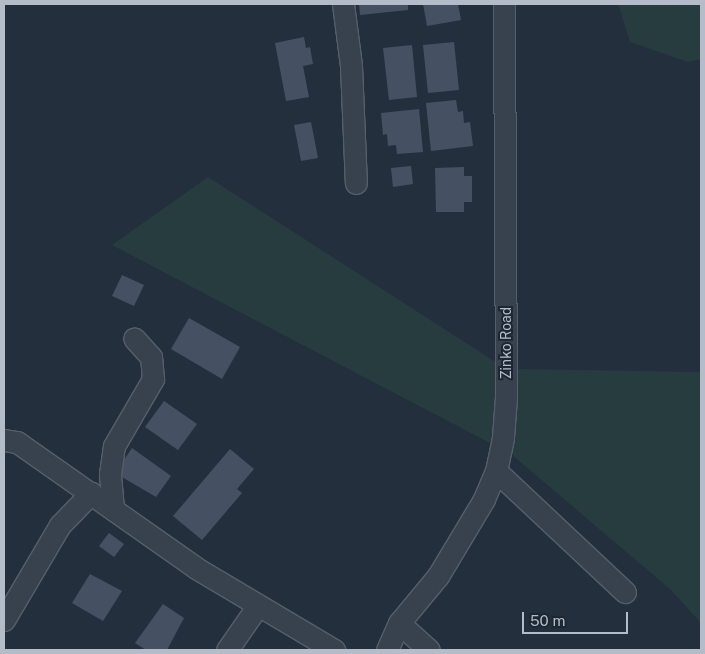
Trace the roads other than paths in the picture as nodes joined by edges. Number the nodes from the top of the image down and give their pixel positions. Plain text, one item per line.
1 (343, 4) edge
2 (504, 4) edge
3 (356, 183) dead end
4 (134, 338) dead end
5 (4, 440) edge
6 (496, 471) junction
7 (91, 493) junction
8 (113, 509) junction
9 (626, 592) dead end
10 (257, 607) junction
11 (4, 620) edge
12 (399, 624) junction
13 (227, 650) edge
14 (334, 650) edge
15 (387, 650) edge
16 (429, 650) edge

1 - 3 street
2 - 6 street, Zinko Road
4 - 8 street
5 - 7 street
6 - 9 street
6 - 12 street, Zinko Road
7 - 8 street
7 - 11 street
8 - 10 street
10 - 13 street
10 - 14 street
12 - 15 street, Zinko Road
12 - 16 street

